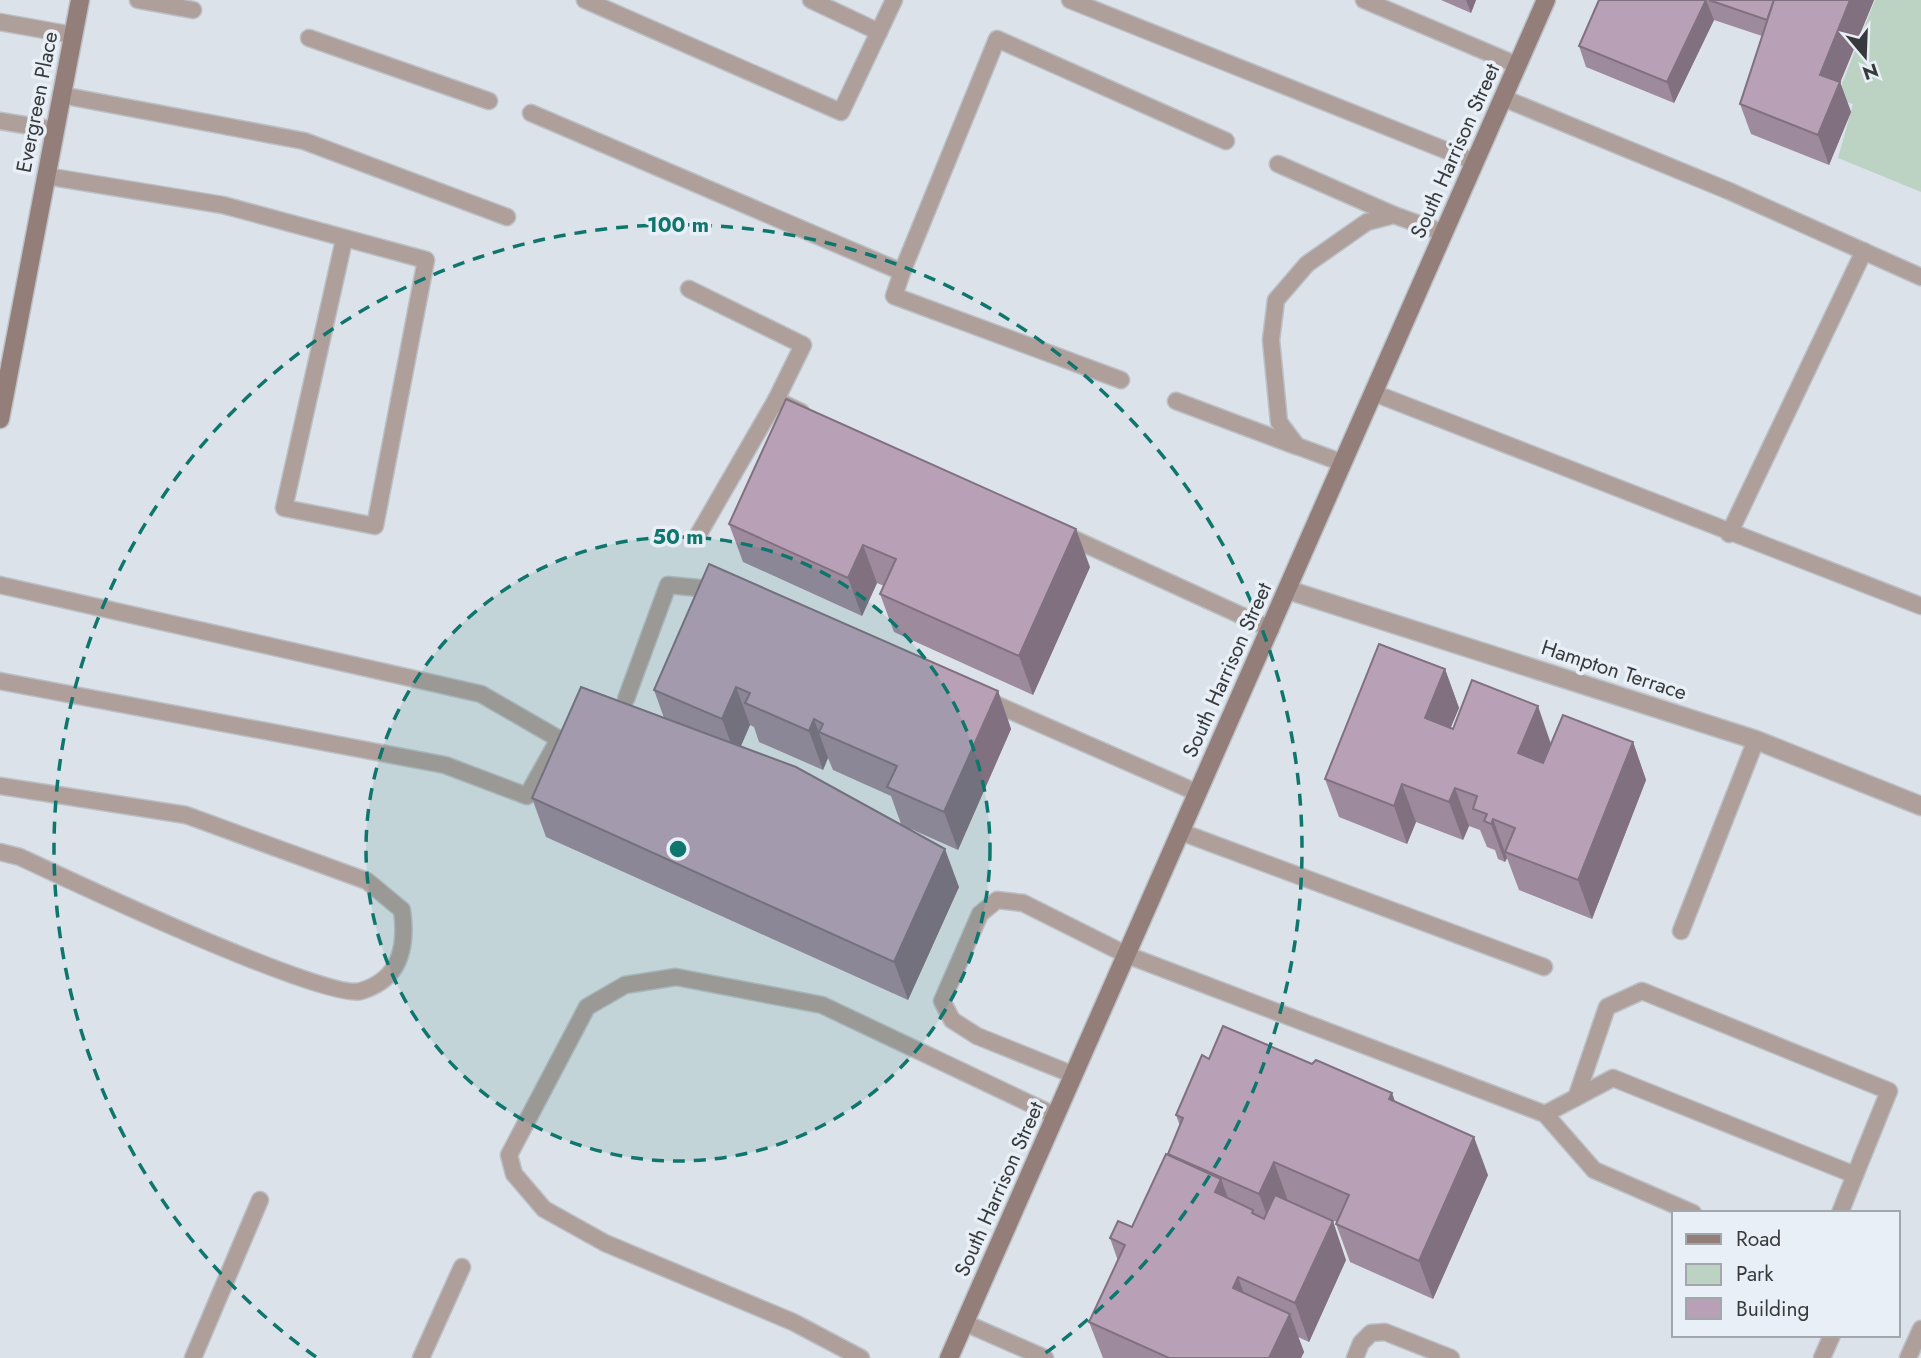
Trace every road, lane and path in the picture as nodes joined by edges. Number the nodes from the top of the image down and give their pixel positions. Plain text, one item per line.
1 (80, 0) edge
2 (138, 0) edge
3 (585, 0) edge
4 (811, 0) edge
5 (894, 0) edge
6 (1070, 0) edge
7 (1364, 0) edge
8 (1546, 0) edge
9 (193, 9) dead end
10 (0, 22) edge
11 (879, 32) junction
12 (73, 35) junction
13 (309, 38) dead end
14 (1517, 65) junction
15 (61, 95) junction
16 (1503, 99) junction
17 (489, 102) dead end
18 (531, 113) dead end
19 (0, 121) edge
20 (55, 130) junction
21 (1226, 141) dead end
22 (1475, 162) junction
23 (1278, 164) dead end
24 (46, 176) junction
25 (1394, 215) junction
26 (507, 217) dead end
27 (1444, 233) junction
28 (344, 240) junction
29 (1864, 251) junction
30 (902, 272) junction
31 (1921, 276) edge
32 (689, 289) dead end
33 (1121, 380) dead end
34 (1374, 393) junction
35 (776, 400) junction
36 (1177, 401) dead end
37 (814, 418) edge
38 (0, 419) edge
39 (1297, 446) junction
40 (1343, 463) junction
41 (1042, 524) edge
42 (1730, 534) junction
43 (698, 535) dead end
44 (0, 585) edge
45 (1288, 590) junction
46 (738, 591) edge
47 (1921, 606) edge
48 (1271, 629) junction
49 (0, 681) edge
50 (975, 695) edge
51 (626, 699) dead end
52 (1756, 740) junction
53 (0, 786) edge
54 (1198, 793) junction
55 (1921, 806) edge
56 (1181, 832) junction
57 (0, 852) edge
58 (1681, 931) dead end
59 (1127, 955) junction
60 (1544, 967) dead end
61 (1074, 1075) junction
62 (1576, 1098) junction
63 (1545, 1114) junction
64 (1056, 1116) junction
65 (1855, 1175) junction
66 (260, 1200) dead end
67 (1688, 1211) edge
68 (1841, 1211) edge
69 (462, 1267) dead end
70 (965, 1323) junction
71 (1921, 1329) edge
72 (1831, 1337) edge
73 (193, 1358) edge
74 (421, 1358) edge
75 (861, 1358) edge
76 (949, 1358) edge
77 (1044, 1358) edge
78 (1355, 1358) edge
79 (1451, 1358) edge
80 (1822, 1358) edge
81 (1908, 1358) edge

1 - 12 main road, Evergreen Place
2 - 9 lane
3 - 11 lane
4 - 11 lane
5 - 11 lane
6 - 22 lane
7 - 14 lane
8 - 14 main road, South Harrison Street
10 - 12 lane
12 - 15 main road, Evergreen Place
13 - 17 lane
14 - 16 main road, South Harrison Street
15 - 20 main road, Evergreen Place
15 - 26 lane
16 - 22 main road, South Harrison Street
16 - 29 lane
18 - 30 lane
19 - 20 lane
20 - 24 main road, Evergreen Place
21 - 30 lane
22 - 27 main road, South Harrison Street
23 - 25 lane
24 - 28 lane
24 - 38 main road, Evergreen Place
25 - 27 lane
25 - 39 lane
27 - 34 main road, South Harrison Street
28 - 28 lane
29 - 31 lane
29 - 42 lane
30 - 33 lane
32 - 35 lane
34 - 40 main road, South Harrison Street
34 - 42 lane
35 - 37 lane
35 - 43 lane
36 - 39 lane
39 - 40 lane
40 - 45 main road, South Harrison Street
41 - 48 lane
42 - 47 lane
44 - 49 lane
45 - 48 main road, South Harrison Street
45 - 52 street, Hampton Terrace
46 - 51 lane
48 - 54 main road, South Harrison Street
50 - 54 lane
52 - 55 street, Hampton Terrace
52 - 58 lane
53 - 57 lane
54 - 56 main road, South Harrison Street
56 - 59 main road, South Harrison Street
56 - 60 lane
59 - 61 main road, South Harrison Street
59 - 61 lane
59 - 63 lane
61 - 64 main road, South Harrison Street
62 - 63 lane
62 - 65 lane
62 - 65 lane
63 - 67 lane
64 - 70 main road, South Harrison Street
64 - 75 lane
65 - 68 lane
66 - 73 lane
69 - 74 lane
70 - 76 main road, South Harrison Street
70 - 77 lane
71 - 81 lane
72 - 80 lane
78 - 79 lane

